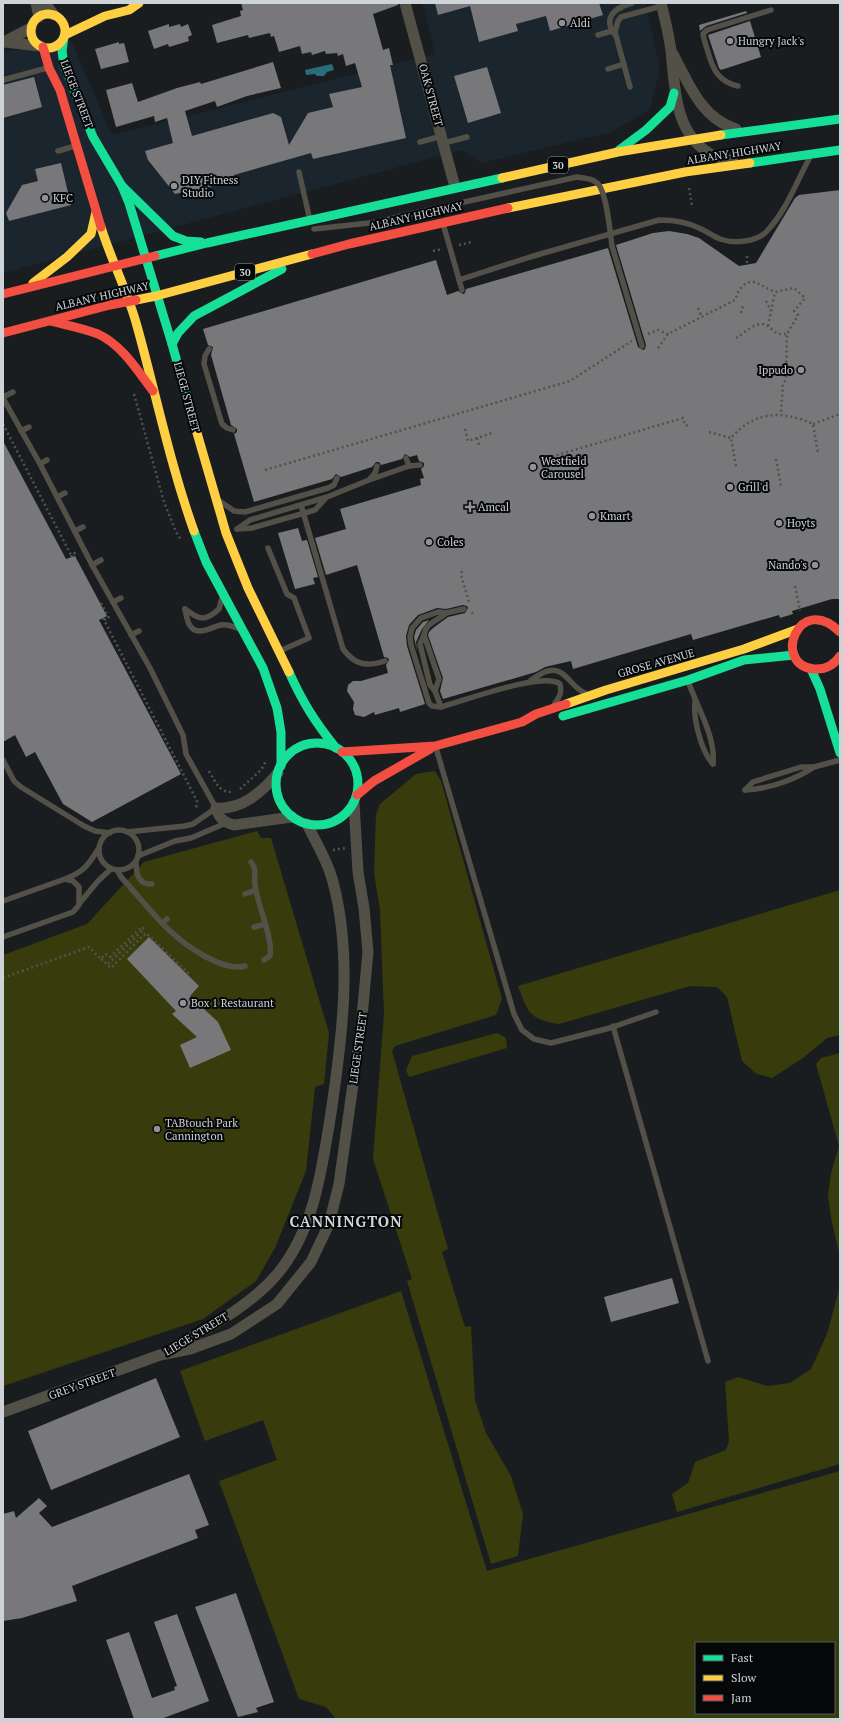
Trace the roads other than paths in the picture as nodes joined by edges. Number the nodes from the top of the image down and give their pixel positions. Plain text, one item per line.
1 (36, 3) edge
2 (45, 3) edge
3 (138, 3) edge
4 (405, 3) edge
5 (632, 3) edge
6 (622, 4) edge
7 (662, 4) edge
8 (771, 10) dead end
9 (81, 16) dead end
10 (105, 16) junction
11 (626, 16) junction
12 (39, 17) junction
13 (61, 18) junction
14 (31, 28) junction
15 (614, 31) junction
16 (598, 35) dead end
17 (64, 36) junction
18 (4, 42) edge
19 (41, 46) junction
20 (671, 50) junction
21 (624, 64) junction
22 (49, 68) junction
23 (608, 69) dead end
24 (3, 80) edge
25 (738, 86) dead end
26 (630, 87) dead end
27 (674, 93) junction
28 (840, 119) edge
29 (742, 131) junction
30 (467, 137) dead end
31 (694, 139) junction
32 (443, 140) junction
33 (420, 142) dead end
34 (77, 146) junction
35 (840, 150) edge
36 (58, 151) dead end
37 (618, 152) junction
38 (812, 153) junction
39 (743, 163) junction
40 (299, 172) dead end
41 (122, 186) junction
42 (456, 187) junction
43 (96, 212) junction
44 (309, 219) junction
45 (443, 222) junction
46 (278, 226) junction
47 (297, 229) dead end
48 (311, 229) dead end
49 (207, 242) junction
50 (304, 256) junction
51 (145, 258) junction
52 (114, 266) junction
53 (459, 280) junction
54 (29, 287) junction
55 (462, 290) dead end
56 (3, 294) edge
57 (156, 296) junction
58 (129, 302) junction
59 (49, 321) junction
60 (3, 333) edge
61 (172, 344) junction
62 (642, 346) dead end
63 (209, 349) dead end
64 (153, 391) junction
65 (13, 392) dead end
66 (3, 397) edge
67 (29, 427) dead end
68 (233, 430) dead end
69 (21, 431) junction
70 (406, 458) dead end
71 (47, 460) dead end
72 (40, 464) junction
73 (420, 465) dead end
74 (377, 466) dead end
75 (409, 466) junction
76 (337, 478) dead end
77 (369, 480) junction
78 (65, 494) dead end
79 (214, 494) junction
80 (57, 497) junction
81 (327, 497) junction
82 (301, 505) junction
83 (303, 513) junction
84 (83, 527) dead end
85 (237, 529) junction
86 (75, 531) junction
87 (226, 533) junction
88 (268, 548) dead end
89 (101, 560) dead end
90 (92, 565) junction
91 (222, 592) junction
92 (121, 598) dead end
93 (113, 602) junction
94 (464, 608) dead end
95 (446, 613) junction
96 (798, 629) junction
97 (243, 630) junction
98 (139, 631) dead end
99 (840, 631) edge
100 (424, 634) junction
101 (131, 636) junction
102 (280, 651) junction
103 (794, 655) junction
104 (840, 656) edge
105 (385, 662) dead end
106 (156, 665) dead end
107 (150, 668) junction
108 (684, 668) junction
109 (811, 669) junction
110 (688, 680) junction
111 (529, 682) junction
112 (435, 691) junction
113 (591, 696) junction
114 (695, 701) junction
115 (441, 708) junction
116 (550, 710) junction
117 (553, 719) dead end
118 (522, 722) junction
119 (538, 723) dead end
120 (837, 732) edge
121 (435, 746) junction
122 (339, 750) junction
123 (840, 753) edge
124 (3, 760) edge
125 (840, 760) edge
126 (814, 767) junction
127 (279, 770) junction
128 (355, 799) junction
129 (216, 808) junction
130 (292, 817) junction
131 (226, 823) junction
132 (306, 824) junction
133 (127, 832) junction
134 (110, 833) junction
135 (100, 847) junction
136 (137, 859) junction
137 (251, 862) dead end
138 (114, 869) junction
139 (65, 878) junction
140 (152, 884) dead end
141 (256, 890) junction
142 (244, 894) dead end
143 (3, 901) edge
144 (79, 905) junction
145 (264, 924) junction
146 (254, 927) dead end
147 (3, 937) edge
148 (264, 960) dead end
149 (245, 966) dead end
150 (656, 1012) dead end
151 (613, 1026) junction
152 (160, 1356) junction
153 (708, 1361) dead end
154 (3, 1412) edge

1 - 12 street
2 - 13 street, LIEGE STREET
3 - 10 main road
4 - 32 street, OAK STREET
5 - 6 lane
6 - 11 lane
6 - 15 lane
7 - 11 lane
7 - 20 street
8 - 25 lane
9 - 10 main road
10 - 17 main road
11 - 15 lane
12 - 13 main road
12 - 14 main road
13 - 17 main road, LIEGE STREET
14 - 18 street
14 - 19 main road, LIEGE STREET
15 - 16 lane
15 - 21 lane
17 - 19 main road, LIEGE STREET
17 - 41 main road, LIEGE STREET
18 - 19 street
19 - 22 main road, LIEGE STREET
20 - 27 street
20 - 29 street
21 - 23 lane
21 - 26 lane
22 - 24 lane
22 - 34 main road, LIEGE STREET
27 - 31 street
27 - 37 main road
28 - 29 main road, ALBANY HIGHWAY / 30
29 - 31 main road, ALBANY HIGHWAY / 30
30 - 32 lane
31 - 37 main road, ALBANY HIGHWAY / 30
31 - 39 street
32 - 33 lane
32 - 42 street, OAK STREET
34 - 36 lane
34 - 43 main road, LIEGE STREET
35 - 38 main road, ALBANY HIGHWAY / 30
37 - 42 main road, ALBANY HIGHWAY / 30
38 - 39 main road, ALBANY HIGHWAY / 30
38 - 53 lane
39 - 45 main road, ALBANY HIGHWAY / 30
40 - 44 lane
41 - 49 main road
41 - 51 main road, LIEGE STREET
42 - 44 main road, ALBANY HIGHWAY / 30
43 - 52 main road, LIEGE STREET
43 - 54 main road
44 - 46 main road, ALBANY HIGHWAY / 30
45 - 50 main road, ALBANY HIGHWAY / 30
45 - 53 lane
46 - 47 lane
46 - 49 main road, ALBANY HIGHWAY / 30
48 - 62 lane, bridge
49 - 51 main road, ALBANY HIGHWAY / 30
50 - 57 main road, ALBANY HIGHWAY / 30
50 - 61 main road
51 - 52 main road, ALBANY HIGHWAY / 30
51 - 57 main road, LIEGE STREET
52 - 54 main road, ALBANY HIGHWAY / 30
52 - 58 main road, LIEGE STREET
53 - 55 lane
54 - 56 main road, ALBANY HIGHWAY / 30
57 - 58 main road, ALBANY HIGHWAY / 30
57 - 61 main road, LIEGE STREET
58 - 59 main road, ALBANY HIGHWAY / 30
58 - 64 main road, LIEGE STREET
59 - 60 main road, ALBANY HIGHWAY / 30
59 - 64 main road
61 - 79 main road, LIEGE STREET
63 - 68 lane
64 - 91 main road, LIEGE STREET
65 - 66 lane
66 - 69 lane
67 - 69 lane
69 - 72 lane
70 - 75 lane
71 - 72 lane
72 - 80 lane
73 - 75 lane
74 - 77 lane
75 - 77 lane
76 - 79 lane
77 - 81 lane
78 - 80 lane
79 - 87 main road, LIEGE STREET
80 - 86 lane
81 - 82 lane
81 - 83 lane
82 - 83 lane
82 - 85 lane
83 - 85 lane
83 - 105 lane
84 - 86 lane
85 - 87 lane
86 - 90 lane
87 - 102 main road, LIEGE STREET
88 - 102 lane
89 - 90 lane
90 - 93 lane
91 - 97 main road, LIEGE STREET
91 - 97 lane
92 - 93 lane
93 - 101 lane
94 - 95 lane
95 - 100 lane
95 - 115 lane
96 - 99 main road, GROSE AVENUE
96 - 103 main road
96 - 108 main road, GROSE AVENUE
97 - 127 main road, LIEGE STREET
98 - 101 lane
100 - 112 lane
100 - 112 lane
101 - 107 lane
102 - 122 main road, LIEGE STREET
103 - 109 main road
103 - 110 main road
104 - 109 main road
106 - 107 lane
107 - 129 lane
108 - 110 lane
108 - 113 main road, GROSE AVENUE
109 - 120 main road
110 - 114 lane
110 - 117 main road
111 - 113 lane
111 - 115 lane
111 - 116 lane
112 - 115 lane
113 - 116 main road, GROSE AVENUE
114 - 114 lane
116 - 118 main road, GROSE AVENUE
118 - 119 main road, GROSE AVENUE
118 - 121 main road, GROSE AVENUE
120 - 123 main road
121 - 122 main road, GROSE AVENUE
121 - 128 main road, GROSE AVENUE
121 - 151 lane
122 - 127 main road
122 - 128 main road
124 - 134 lane
125 - 126 lane
126 - 126 lane
127 - 129 street
127 - 130 main road
128 - 132 main road
128 - 152 street, LIEGE STREET
129 - 131 street
129 - 133 lane
130 - 131 street
130 - 132 main road
131 - 136 lane
132 - 152 street, LIEGE STREET
133 - 134 lane
133 - 136 lane
134 - 135 lane
135 - 138 lane
135 - 139 lane
136 - 138 lane
136 - 140 lane
137 - 141 lane
138 - 144 lane
138 - 149 lane
139 - 143 lane
139 - 144 lane
141 - 142 lane
141 - 145 lane
144 - 147 lane
145 - 146 lane
145 - 148 lane
150 - 151 lane
151 - 153 lane
152 - 154 street, GREY STREET

